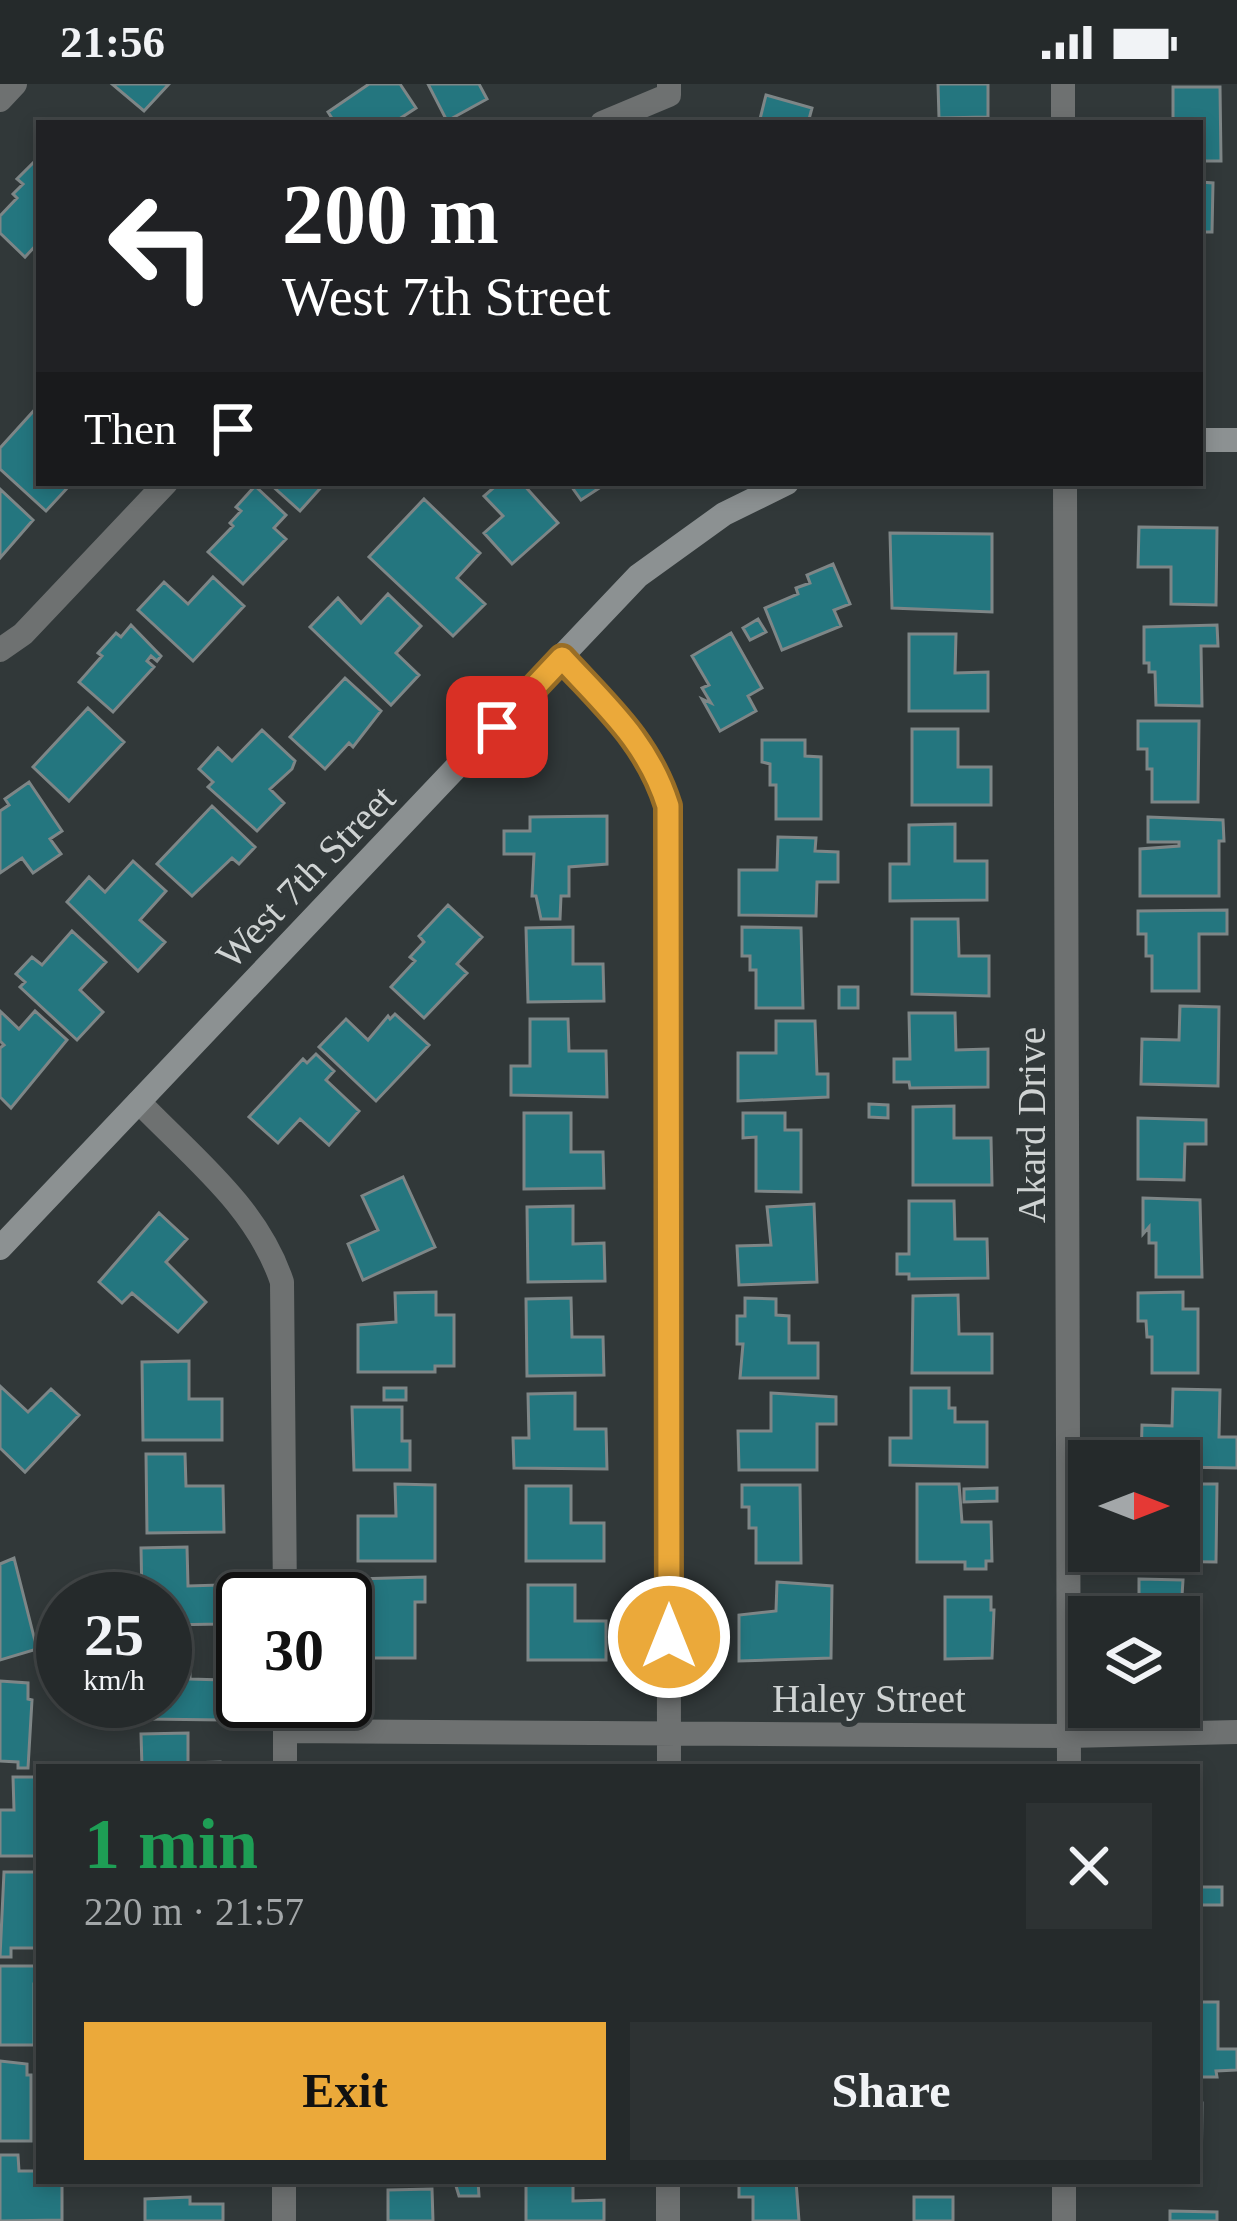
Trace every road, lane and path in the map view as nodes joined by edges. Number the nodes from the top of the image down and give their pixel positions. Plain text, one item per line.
1 (15, 84) edge
2 (669, 84) edge
3 (1063, 84) edge
4 (0, 100) edge
5 (609, 120) edge
6 (1063, 120) edge
7 (1203, 440) edge
8 (1237, 440) edge
9 (163, 486) edge
10 (782, 486) edge
11 (1064, 486) edge
12 (0, 650) edge
13 (562, 658) junction
14 (139, 1102) junction
15 (0, 1248) edge
16 (285, 1572) edge
17 (285, 1731) joint
18 (669, 1732) junction
19 (1237, 1732) edge
20 (1069, 1736) junction
21 (285, 1764) edge
22 (669, 1764) edge
23 (1069, 1764) edge
24 (284, 2184) edge
25 (668, 2184) edge
26 (1064, 2184) edge
27 (284, 2221) edge
28 (668, 2221) edge
29 (1064, 2221) edge

1 - 4 street
2 - 5 street
3 - 6 street
7 - 8 main road
9 - 12 street
10 - 13 main road, West 7th Street
11 - 20 street, Akard Drive
13 - 14 main road, West 7th Street
13 - 18 street
14 - 15 main road, West 7th Street
14 - 16 street
17 - 18 street, Haley Street
17 - 21 street
18 - 20 street, Haley Street
18 - 22 street
19 - 20 street, Haley Street
20 - 23 street, Akard Drive
24 - 27 street
25 - 28 street
26 - 29 street

